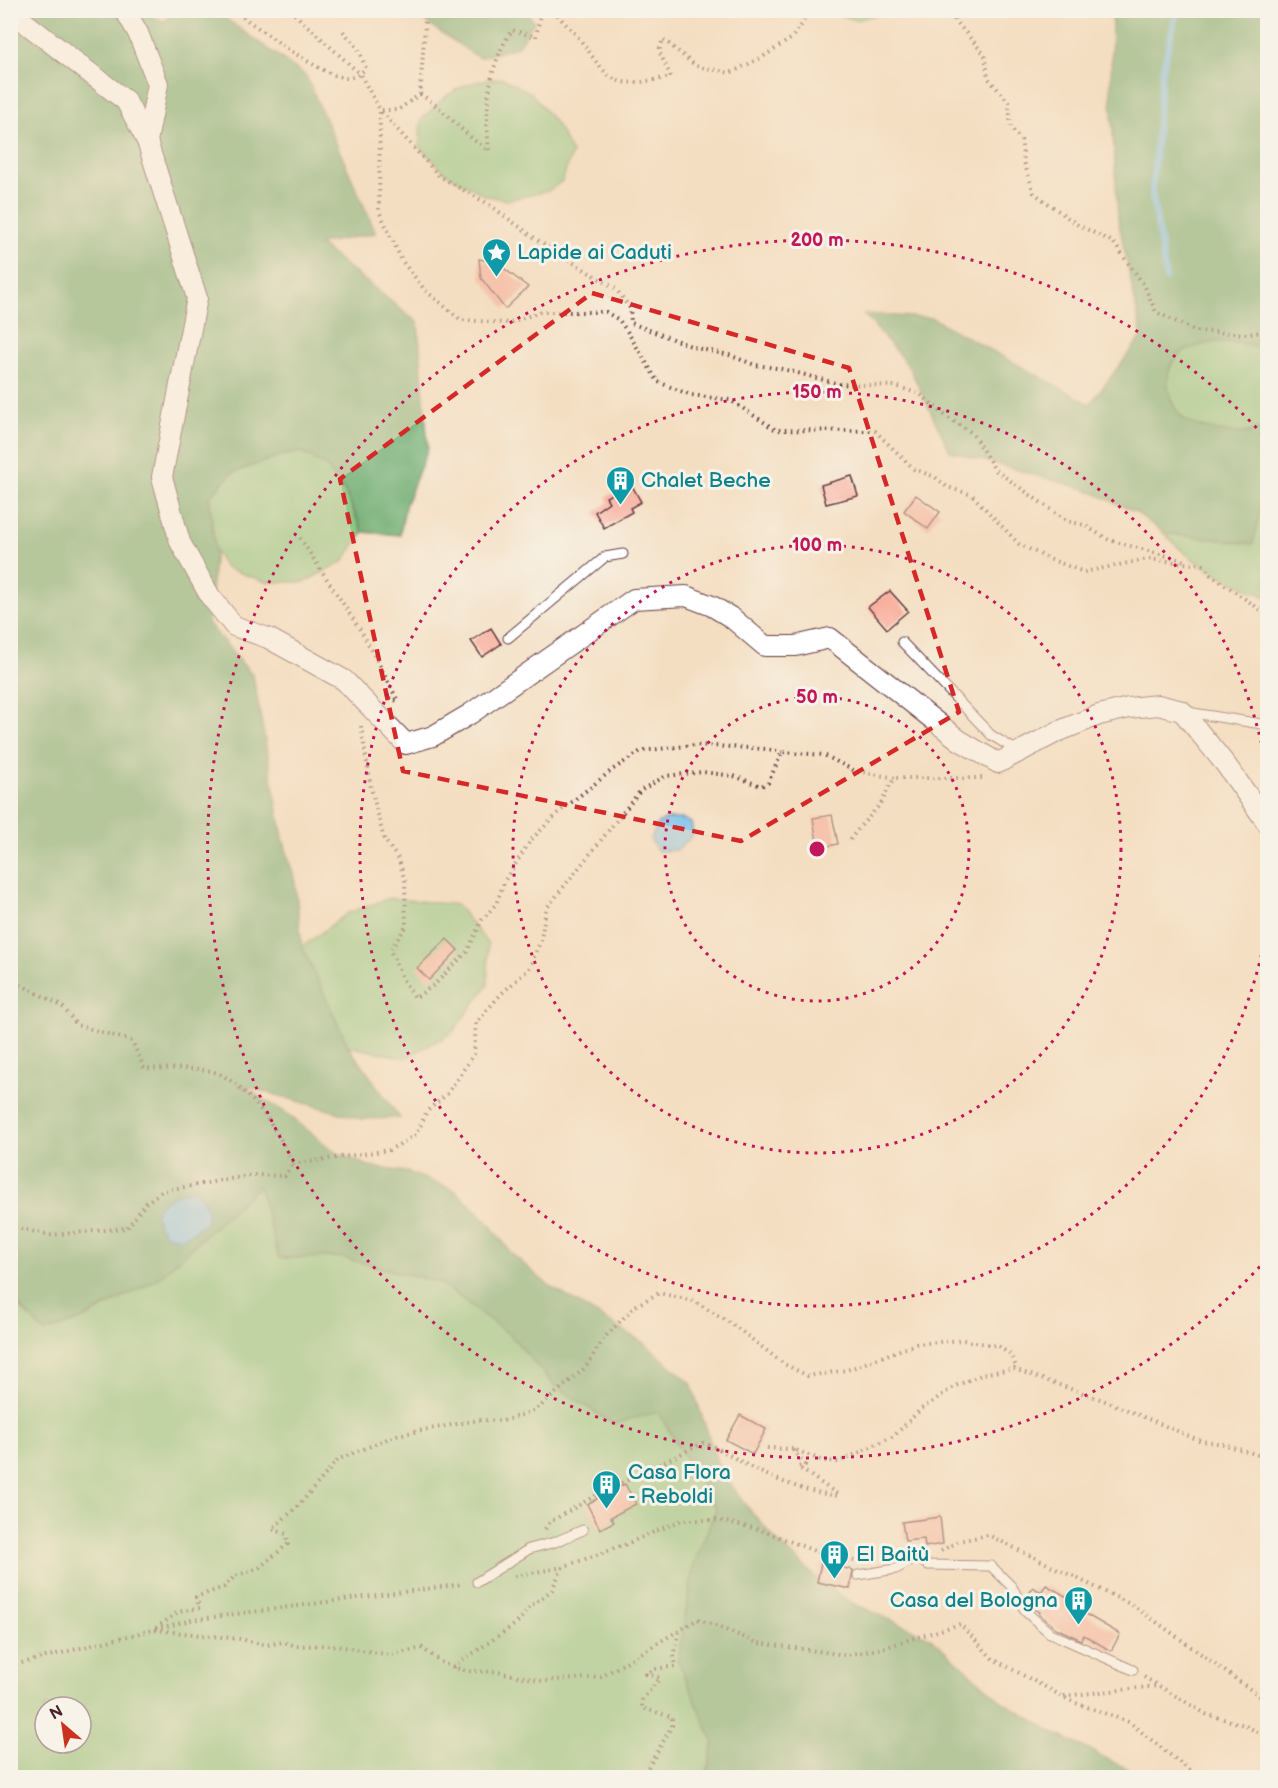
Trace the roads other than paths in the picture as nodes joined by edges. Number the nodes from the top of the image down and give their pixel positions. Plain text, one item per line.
1 (125, 10) edge
2 (10, 11) edge
3 (147, 141) junction
4 (623, 554) dead end
5 (507, 638) dead end
6 (902, 642) dead end
7 (1182, 711) junction
8 (1268, 725) edge
9 (1013, 757) junction
10 (1268, 824) edge
11 (583, 1530) dead end
12 (858, 1575) dead end
13 (477, 1582) road end
14 (1133, 1671) road end

1 - 3 street
2 - 3 street
3 - 9 street
4 - 5 lane
6 - 9 lane
7 - 8 lane
7 - 9 street
7 - 10 street
11 - 13 lane
12 - 14 lane

